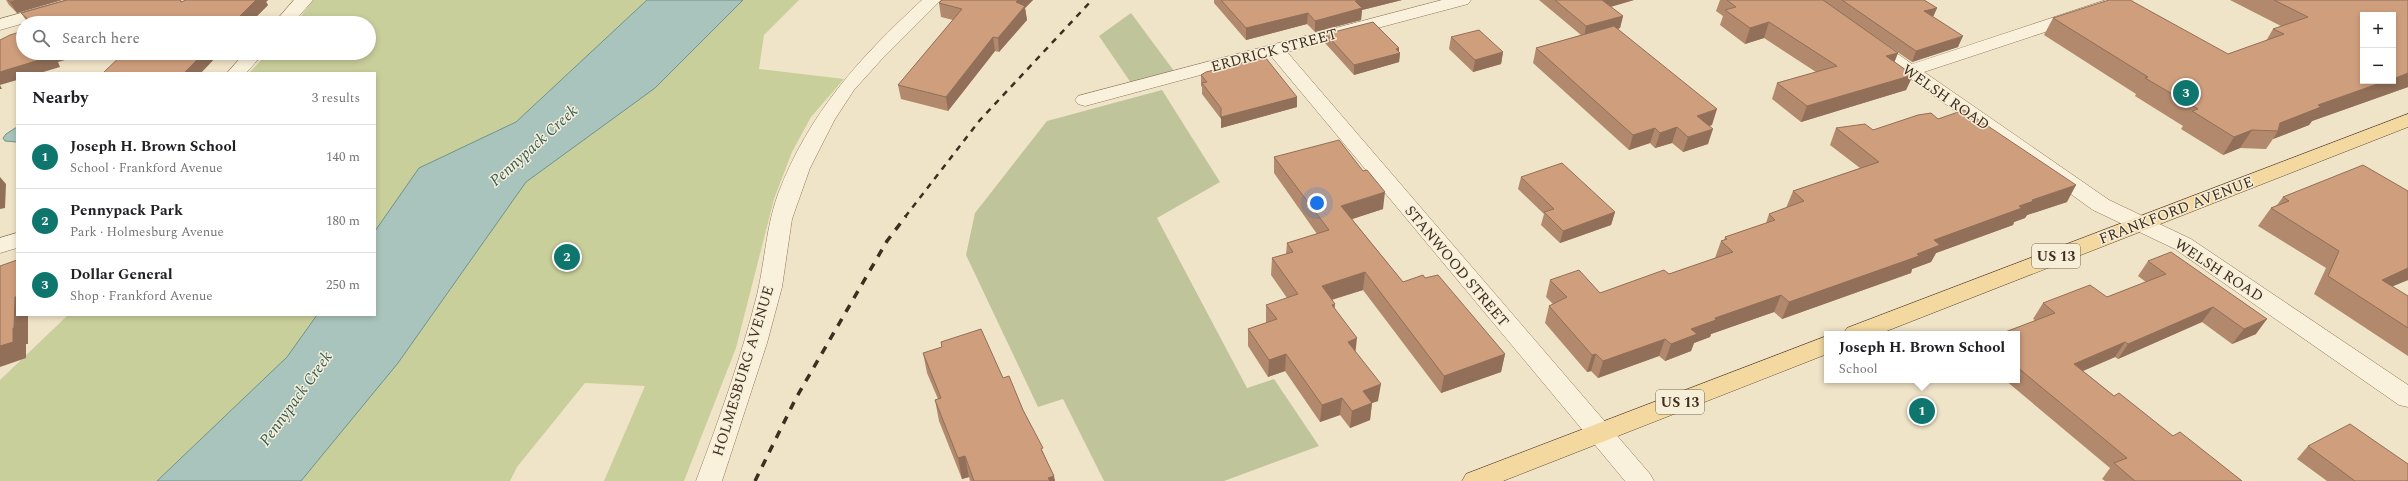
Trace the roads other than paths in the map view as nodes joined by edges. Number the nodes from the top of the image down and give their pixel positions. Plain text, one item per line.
1 (86, 0) edge
2 (304, 0) edge
3 (932, 0) edge
4 (1462, 0) edge
5 (2124, 0) edge
6 (31, 16) edge
7 (289, 16) edge
8 (16, 20) edge
9 (0, 25) edge
10 (1853, 31) edge
11 (1275, 50) junction
12 (248, 60) edge
13 (1910, 71) junction
14 (237, 72) edge
15 (1085, 100) dead end
16 (2408, 120) edge
17 (2141, 224) junction
18 (16, 240) edge
19 (0, 246) edge
20 (1863, 331) edge
21 (1824, 346) edge
22 (2408, 398) edge
23 (1600, 433) junction
24 (709, 481) edge
25 (1475, 481) edge
26 (1641, 481) edge

1 - 6 street
2 - 7 street
3 - 24 street, HOLMESBURG AVENUE
4 - 11 street, ERDRICK STREET
5 - 13 street
8 - 9 street
10 - 13 street, WELSH ROAD
11 - 15 street, ERDRICK STREET
11 - 23 street, STANWOOD STREET
12 - 14 street
13 - 17 street, WELSH ROAD
16 - 17 main road, FRANKFORD AVENUE / US 13
17 - 20 main road, FRANKFORD AVENUE / US 13
17 - 22 street, WELSH ROAD
18 - 19 street
21 - 23 main road, US 13
23 - 25 main road, US 13
23 - 26 street, STANWOOD STREET

